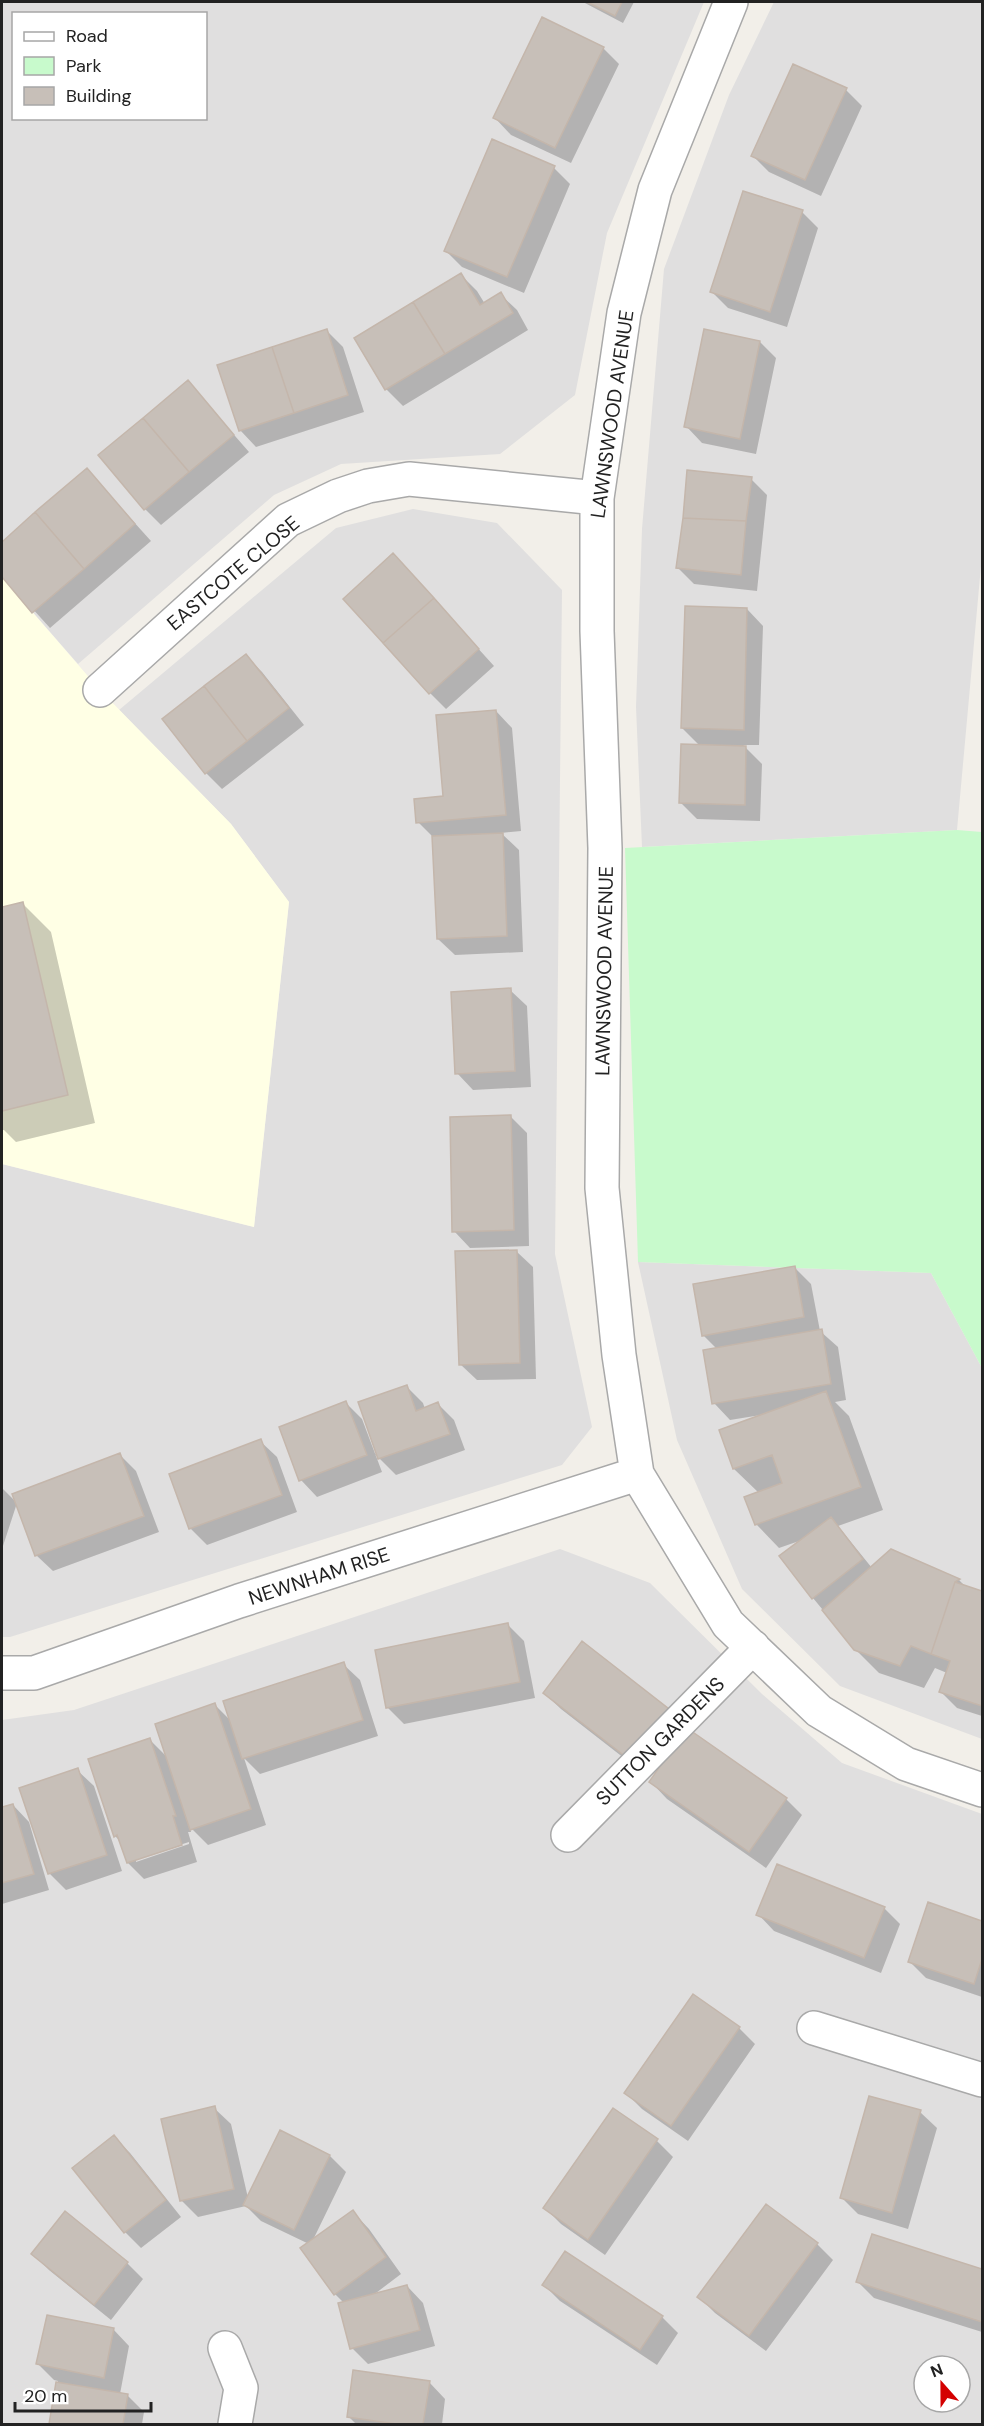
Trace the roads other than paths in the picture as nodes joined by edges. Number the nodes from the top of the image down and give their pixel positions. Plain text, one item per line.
1 (731, 2) edge
2 (597, 498) junction
3 (100, 690) dead end
4 (637, 1474) junction
5 (753, 1647) junction
6 (2, 1673) edge
7 (982, 1790) edge
8 (568, 1835) dead end
9 (814, 2028) dead end
10 (982, 2080) edge
11 (225, 2348) dead end
12 (236, 2424) edge

1 - 2 street, LAWNSWOOD AVENUE
2 - 3 street, EASTCOTE CLOSE
2 - 4 street, LAWNSWOOD AVENUE
4 - 5 street, LAWNSWOOD AVENUE
4 - 6 street, NEWNHAM RISE
5 - 7 street, LAWNSWOOD AVENUE
5 - 8 street, SUTTON GARDENS
9 - 10 street
11 - 12 street

